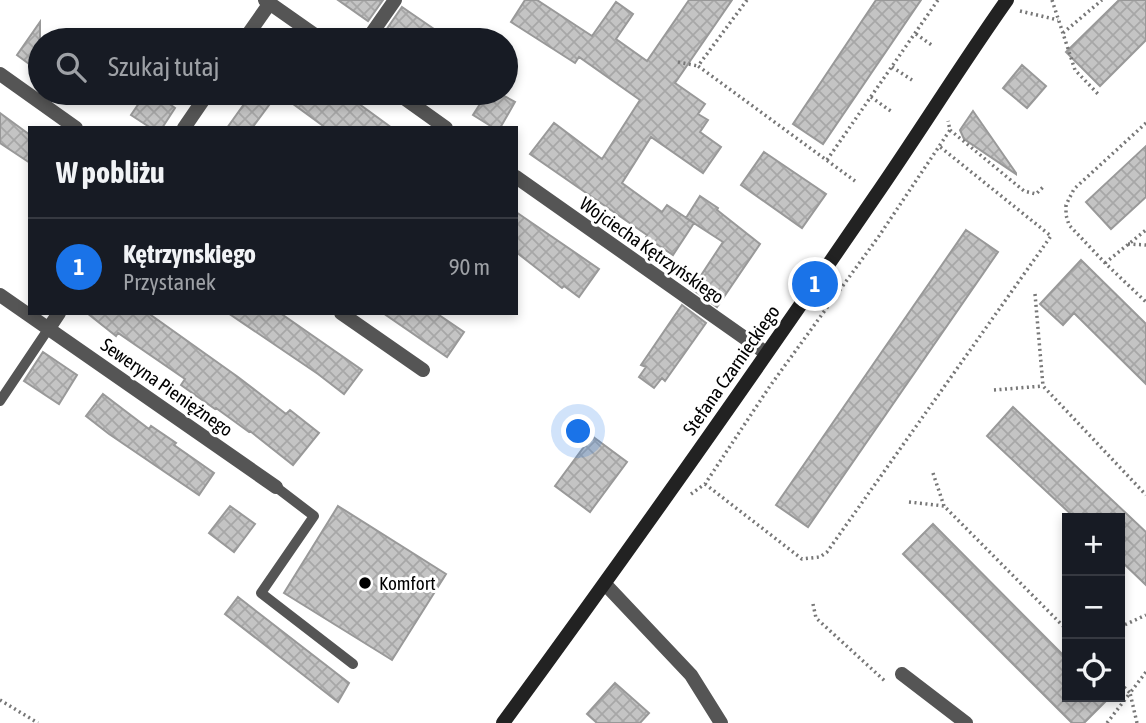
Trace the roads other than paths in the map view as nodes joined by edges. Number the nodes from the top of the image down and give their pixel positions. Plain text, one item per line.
1 (395, 0) edge
2 (1007, 0) edge
3 (267, 2) edge
4 (251, 28) edge
5 (305, 28) edge
6 (375, 28) edge
7 (0, 74) edge
8 (28, 94) edge
9 (44, 105) edge
10 (200, 105) edge
11 (414, 105) edge
12 (73, 126) edge
13 (185, 126) edge
14 (443, 126) edge
15 (518, 178) edge
16 (0, 295) edge
17 (28, 314) edge
18 (30, 315) edge
19 (58, 315) edge
20 (344, 315) edge
21 (49, 328) junction
22 (766, 353) junction
23 (423, 370) dead end
24 (0, 401) edge
25 (276, 487) joint
26 (605, 584) junction
27 (353, 664) dead end
28 (902, 674) dead end
29 (503, 723) edge
30 (721, 723) edge
31 (966, 723) edge

1 - 6 street
2 - 22 street, Stefana Czarnieckiego
3 - 4 street
3 - 5 street
7 - 8 street
9 - 12 street
10 - 13 street
11 - 14 street
15 - 22 street, Wojciecha Kętrzyńskiego
16 - 17 street, Seweryna Pieniężnego
18 - 21 street, Seweryna Pieniężnego
19 - 21 street
20 - 23 street
21 - 24 lane
21 - 25 street, Seweryna Pieniężnego
22 - 26 street, Stefana Czarnieckiego
25 - 27 lane
26 - 29 street, Stefana Czarnieckiego
26 - 30 street
28 - 31 street

